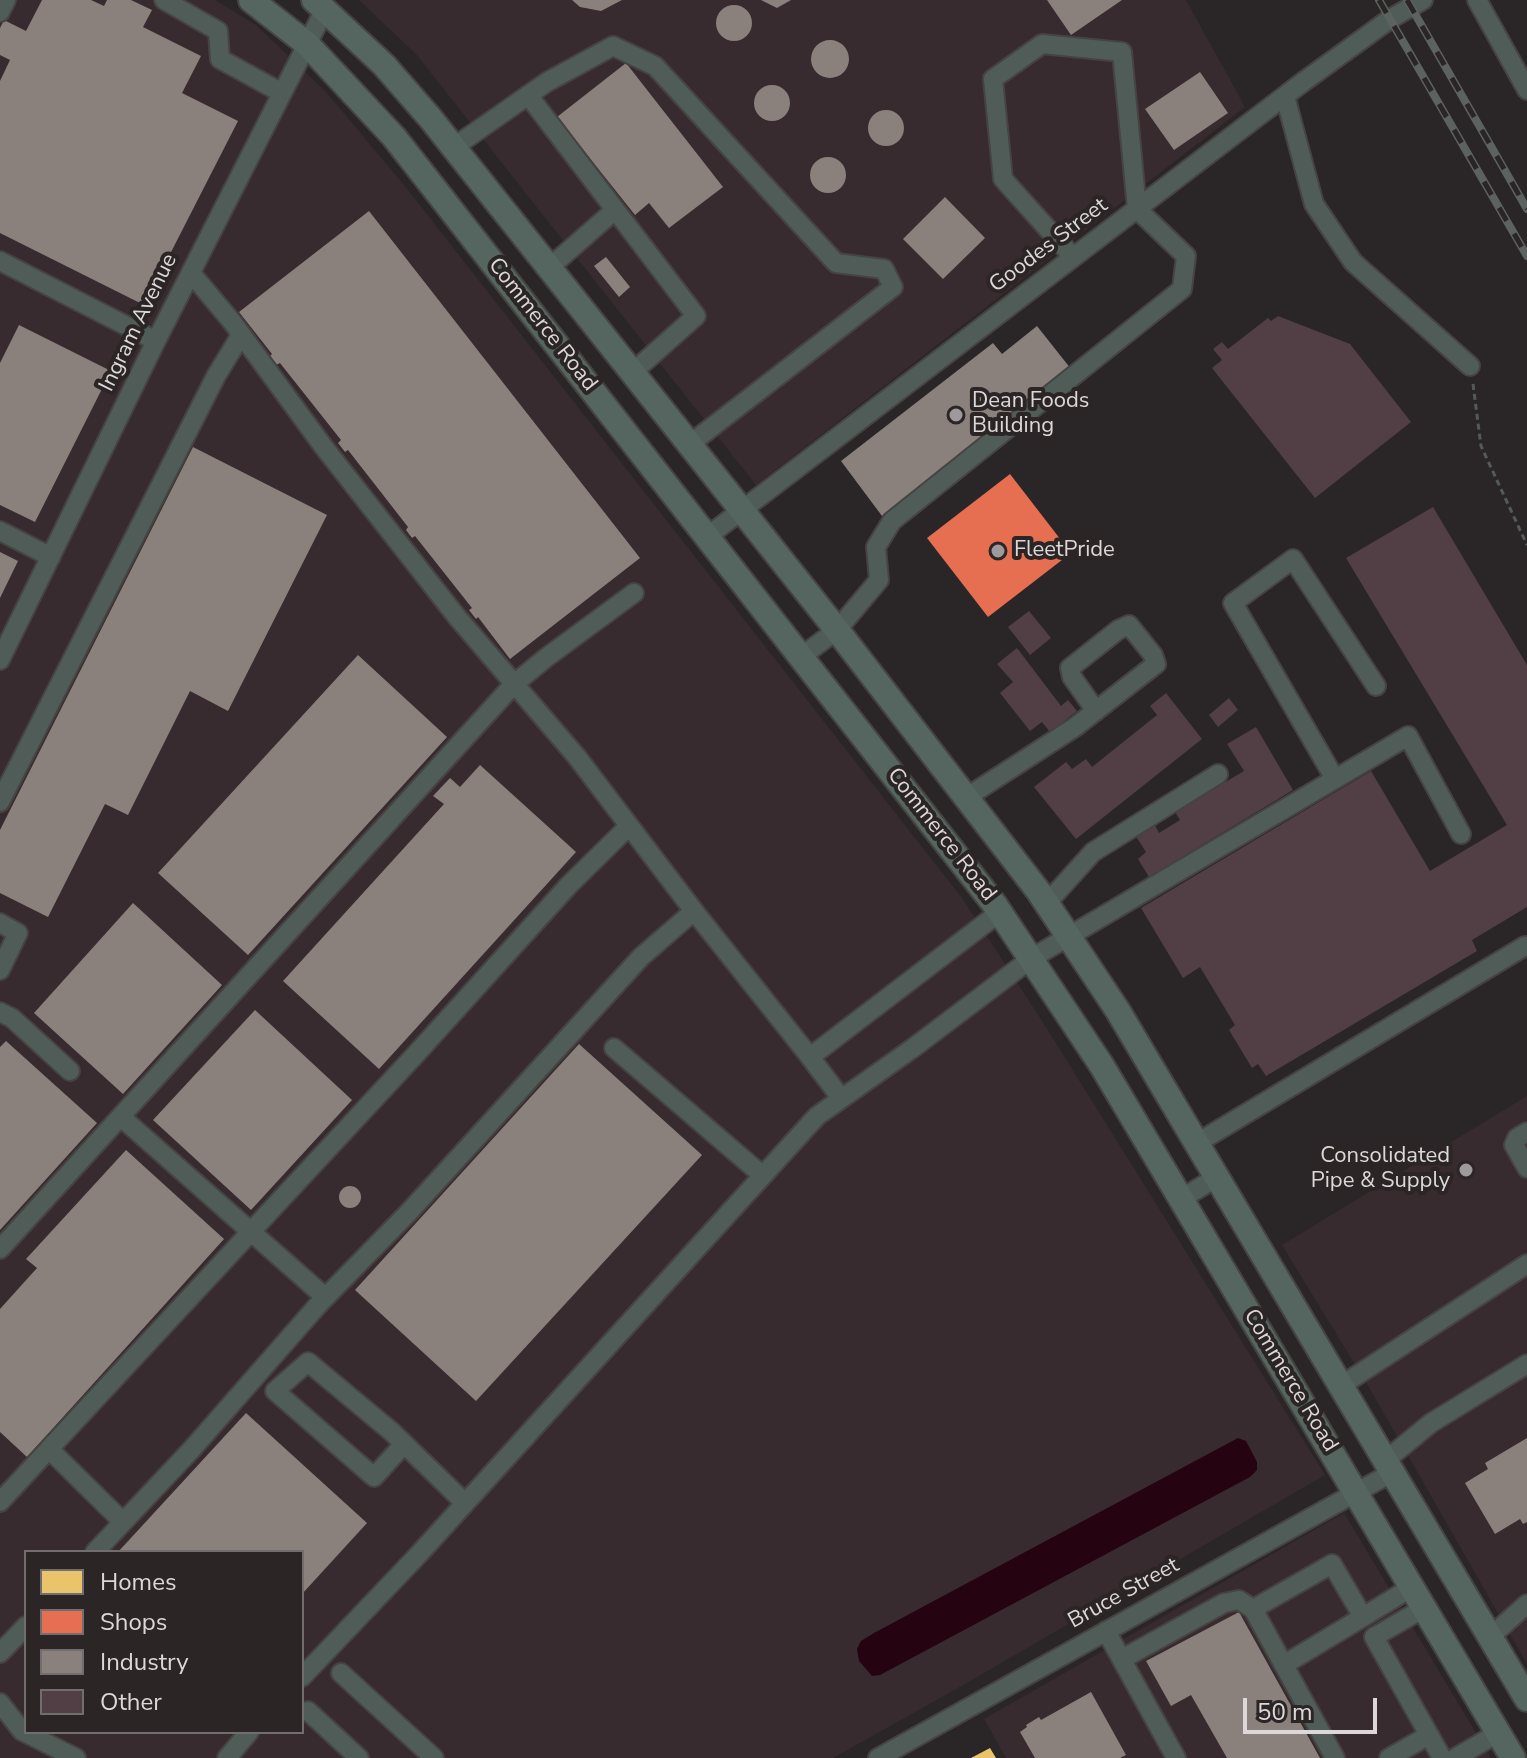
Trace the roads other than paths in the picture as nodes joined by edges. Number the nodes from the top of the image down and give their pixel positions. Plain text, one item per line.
1 (6, 0) edge
2 (164, 0) edge
3 (251, 0) edge
4 (1423, 0) edge
5 (1477, 0) edge
6 (320, 4) edge
7 (0, 12) edge
8 (307, 44) junction
9 (1525, 83) edge
10 (282, 93) junction
11 (528, 95) junction
12 (1285, 96) junction
13 (454, 147) junction
14 (1137, 209) junction
15 (615, 210) junction
16 (1073, 257) junction
17 (0, 261) edge
18 (550, 267) junction
19 (191, 273) junction
20 (241, 335) junction
21 (156, 341) junction
22 (1470, 366) road end
23 (633, 372) junction
24 (690, 444) junction
25 (742, 510) junction
26 (0, 531) edge
27 (708, 536) junction
28 (51, 557) junction
29 (634, 593) dead end
30 (837, 630) junction
31 (802, 656) junction
32 (0, 660) edge
33 (514, 684) junction
34 (1376, 686) dead end
35 (1096, 711) junction
36 (1218, 774) dead end
37 (1335, 779) junction
38 (967, 797) junction
39 (0, 802) edge
40 (629, 826) junction
41 (1461, 834) dead end
42 (1047, 903) junction
43 (694, 911) junction
44 (1000, 912) junction
45 (0, 923) edge
46 (1068, 934) junction
47 (1525, 946) dead end
48 (1032, 958) junction
49 (0, 970) edge
50 (0, 1012) edge
51 (614, 1048) dead end
52 (810, 1057) junction
53 (70, 1071) dead end
54 (841, 1098) junction
55 (121, 1117) junction
56 (1527, 1132) edge
57 (1197, 1143) junction
58 (1527, 1168) edge
59 (762, 1175) junction
60 (1217, 1177) junction
61 (1181, 1199) junction
62 (251, 1231) junction
63 (0, 1249) edge
64 (1527, 1264) edge
65 (325, 1297) junction
66 (1527, 1364) edge
67 (1342, 1385) junction
68 (404, 1444) junction
69 (49, 1449) junction
70 (1390, 1466) junction
71 (1356, 1492) junction
72 (0, 1502) edge
73 (465, 1503) junction
74 (123, 1522) junction
75 (97, 1550) edge
76 (1418, 1598) junction
77 (1527, 1604) edge
78 (1253, 1609) junction
79 (1363, 1617) junction
80 (24, 1628) edge
81 (1106, 1631) junction
82 (1490, 1637) junction
83 (0, 1653) edge
84 (1122, 1659) junction
85 (1285, 1664) junction
86 (341, 1673) dead end
87 (304, 1675) edge
88 (1527, 1699) edge
89 (0, 1703) edge
90 (308, 1711) dead end
91 (24, 1732) edge
92 (1498, 1733) junction
93 (28, 1734) edge
94 (247, 1734) edge
95 (1429, 1735) junction
96 (76, 1758) edge
97 (227, 1758) edge
98 (359, 1758) edge
99 (434, 1758) edge
100 (878, 1758) edge
101 (1176, 1758) edge
102 (1335, 1758) edge
103 (1389, 1758) edge
104 (1442, 1758) edge
105 (1455, 1758) edge
106 (1513, 1758) edge

1 - 7 street
2 - 10 street
3 - 8 main road, Commerce Road
4 - 12 street, Goodes Street
5 - 9 street
6 - 8 street, Ingram Avenue
6 - 13 main road, Commerce Road
8 - 10 street, Ingram Avenue
8 - 27 main road, Commerce Road
10 - 19 street, Ingram Avenue
11 - 13 street
11 - 15 street
11 - 24 street
12 - 14 street, Goodes Street
12 - 22 street
13 - 18 main road, Commerce Road
14 - 16 street, Goodes Street
14 - 16 street
14 - 30 street
15 - 18 street
15 - 23 street
16 - 25 street, Goodes Street
17 - 21 street
18 - 23 main road, Commerce Road
19 - 20 street
19 - 21 street, Ingram Avenue
20 - 33 street
20 - 39 street
21 - 28 street, Ingram Avenue
23 - 24 main road, Commerce Road
24 - 25 main road, Commerce Road
25 - 27 street, Goodes Street
25 - 30 main road, Commerce Road
26 - 28 street
27 - 31 main road, Commerce Road
28 - 32 street, Ingram Avenue
29 - 33 street
30 - 31 street
30 - 38 main road, Commerce Road
31 - 44 main road, Commerce Road
33 - 40 street
33 - 55 street
34 - 37 street
35 - 35 street
35 - 38 street
36 - 42 street
37 - 41 street
37 - 46 street
38 - 42 main road, Commerce Road
40 - 43 street
40 - 62 street
42 - 46 main road, Commerce Road
43 - 52 street
43 - 65 street
44 - 48 main road, Commerce Road
44 - 52 street
45 - 49 street
46 - 48 street
46 - 57 main road, Commerce Road
47 - 57 street
48 - 54 street
48 - 61 main road, Commerce Road
50 - 53 street
51 - 59 street
52 - 54 street
54 - 59 street
55 - 62 street
55 - 63 street
56 - 58 street
57 - 60 main road, Commerce Road
59 - 73 street
60 - 61 street
60 - 67 main road, Commerce Road
61 - 71 main road, Commerce Road
62 - 65 street
62 - 69 street
64 - 67 street
65 - 74 street
66 - 70 street, Bruce Street
67 - 70 main road, Commerce Road
68 - 68 street
68 - 73 street
69 - 72 street
69 - 74 street
70 - 71 street, Bruce Street
70 - 82 main road, Commerce Road
71 - 76 main road, Commerce Road
71 - 81 street, Bruce Street
73 - 87 street
74 - 75 street
76 - 79 street
76 - 92 main road, Commerce Road
76 - 95 street
77 - 82 street
78 - 79 street
78 - 84 street
78 - 85 street
79 - 85 street
80 - 83 street
81 - 84 street
81 - 100 street, Bruce Street
82 - 88 main road, Commerce Road
84 - 101 street
85 - 102 street
86 - 99 street
89 - 91 street
90 - 98 street
92 - 105 street
92 - 106 main road, Commerce Road
93 - 96 street
94 - 97 street
95 - 103 street
95 - 104 street

